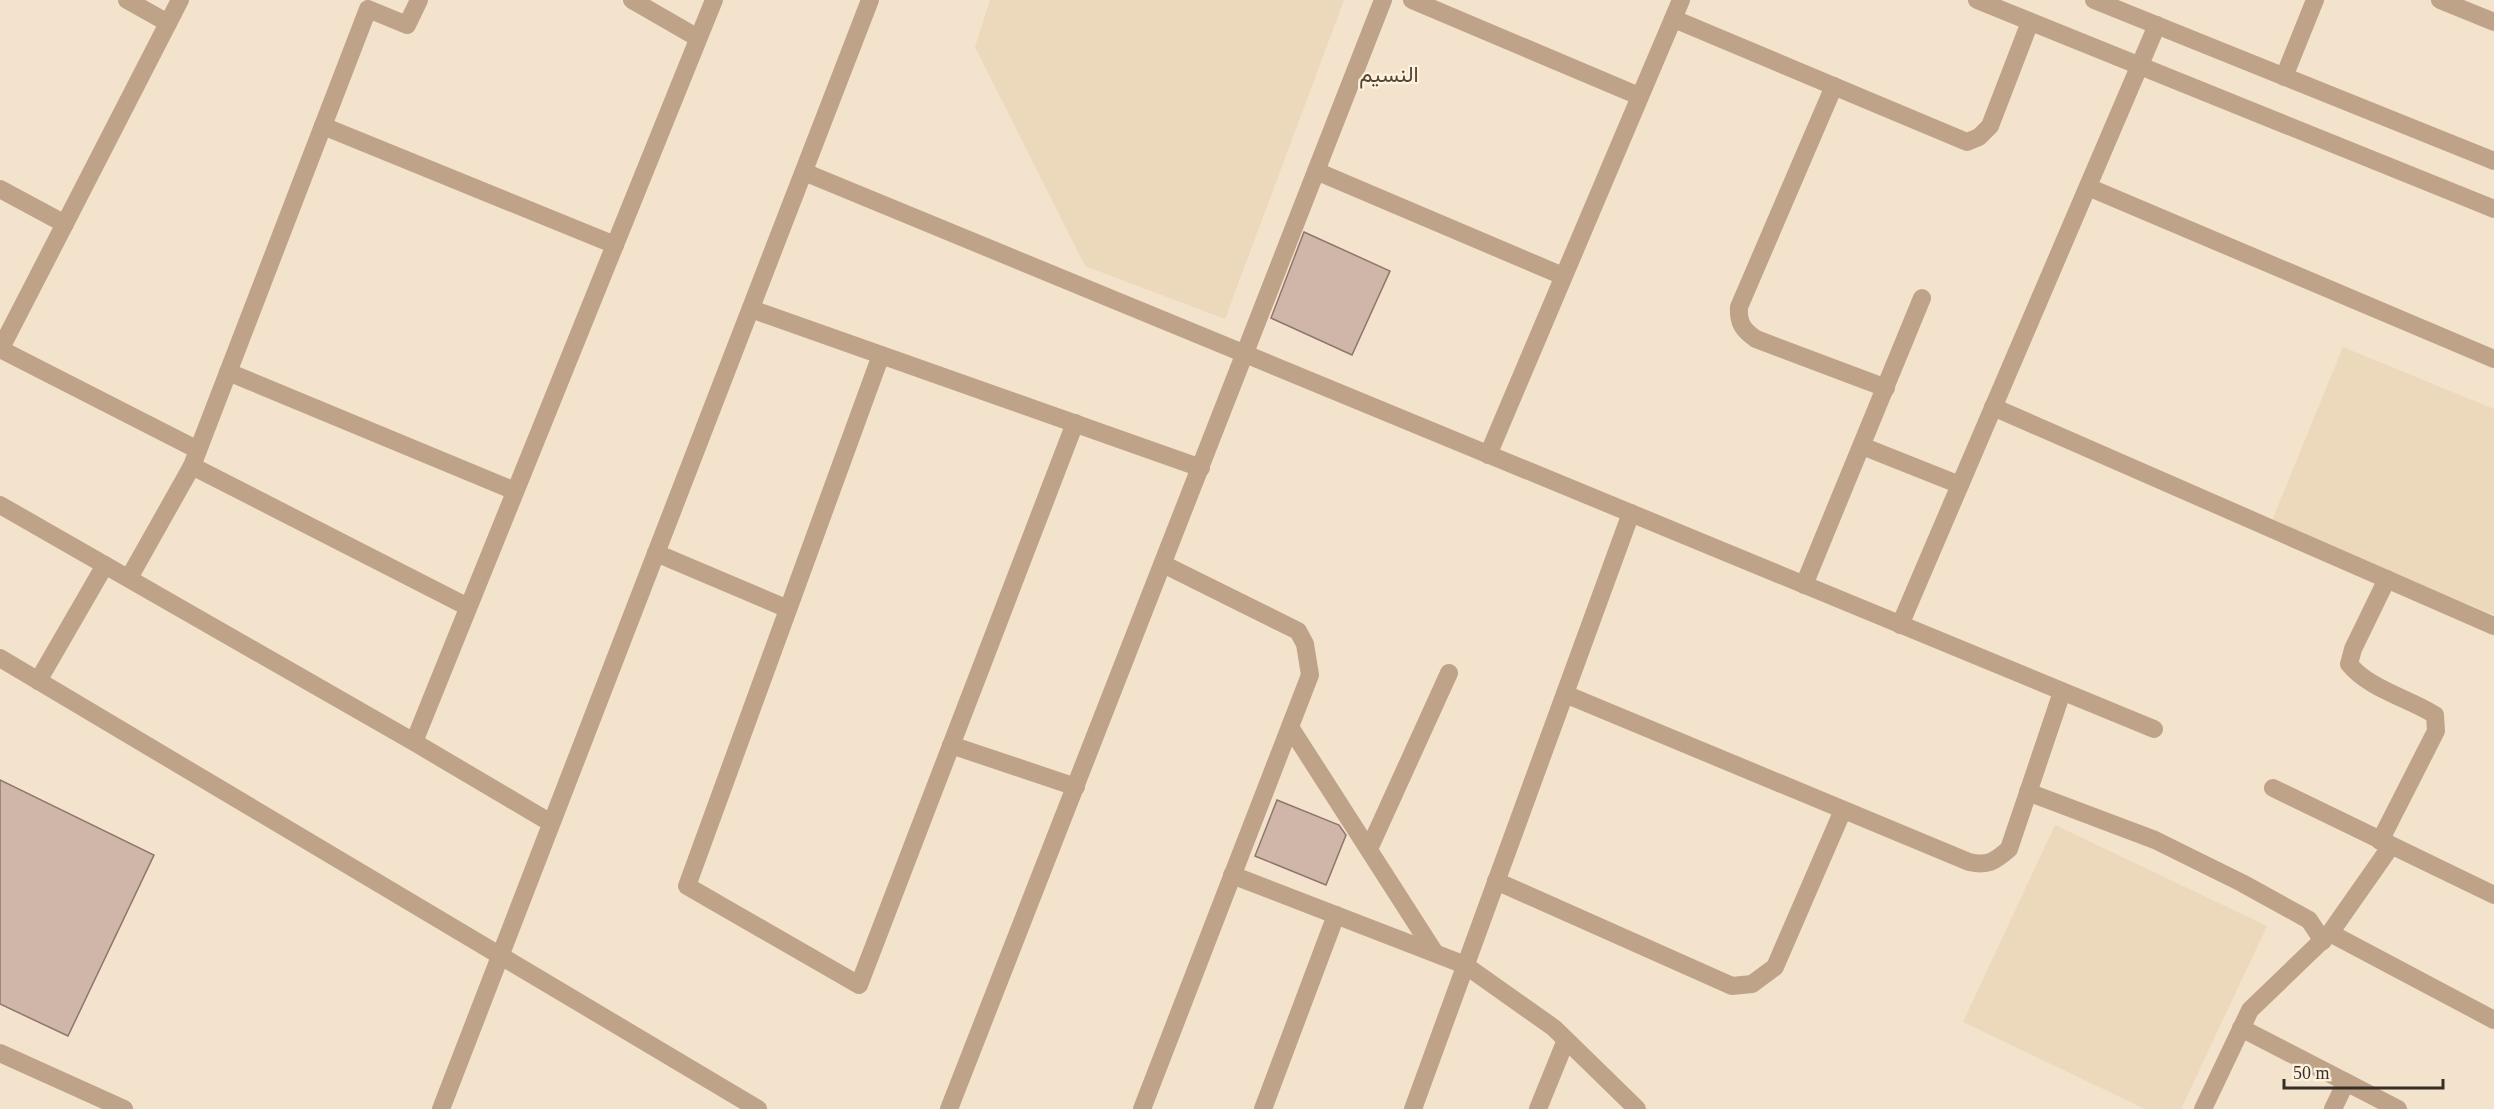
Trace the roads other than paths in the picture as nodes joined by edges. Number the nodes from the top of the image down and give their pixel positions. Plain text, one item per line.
1 (127, 0) edge
2 (180, 0) edge
3 (419, 0) edge
4 (632, 0) edge
5 (714, 0) edge
6 (870, 0) edge
7 (1383, 0) edge
8 (1412, 0) edge
9 (1681, 0) edge
10 (1977, 0) edge
11 (2094, 0) edge
12 (2315, 0) edge
13 (2444, 1) edge
14 (1674, 19) junction
15 (2030, 22) junction
16 (2494, 22) edge
17 (168, 23) junction
18 (2157, 25) junction
19 (698, 38) junction
20 (2140, 66) junction
21 (2284, 77) junction
22 (1834, 86) junction
23 (1639, 96) junction
24 (323, 126) junction
25 (2494, 161) edge
26 (1316, 171) junction
27 (804, 172) junction
28 (2088, 187) junction
29 (0, 189) edge
30 (2494, 209) edge
31 (65, 224) junction
32 (615, 245) junction
33 (1563, 276) junction
34 (1922, 298) dead end
35 (751, 309) junction
36 (0, 349) edge
37 (1245, 354) junction
38 (881, 355) junction
39 (2494, 359) edge
40 (228, 372) junction
41 (1886, 388) junction
42 (1993, 407) junction
43 (1075, 423) junction
44 (1862, 446) junction
45 (1488, 455) junction
46 (195, 458) junction
47 (1201, 468) junction
48 (1960, 485) junction
49 (515, 491) junction
50 (0, 505) edge
51 (1631, 513) junction
52 (656, 553) junction
53 (105, 564) junction
54 (1163, 564) junction
55 (129, 578) junction
56 (2387, 579) junction
57 (1804, 585) junction
58 (468, 607) junction
59 (788, 609) junction
60 (1900, 625) junction
61 (2494, 626) edge
62 (0, 658) edge
63 (1449, 673) dead end
64 (38, 681) junction
65 (2062, 692) junction
66 (1565, 694) junction
67 (1290, 727) junction
68 (2154, 729) dead end
69 (414, 742) junction
70 (951, 746) junction
71 (1076, 787) junction
72 (2272, 788) dead end
73 (2028, 792) junction
74 (1843, 810) junction
75 (551, 823) junction
76 (2386, 843) junction
77 (1368, 849) junction
78 (1232, 876) junction
79 (1496, 881) junction
80 (2494, 895) edge
81 (1336, 915) junction
82 (2326, 937) junction
83 (1435, 953) junction
84 (500, 956) junction
85 (1465, 965) junction
86 (2494, 1020) edge
87 (2241, 1028) junction
88 (1566, 1040) junction
89 (0, 1053) edge
90 (2346, 1082) junction
91 (957, 1107) edge
92 (124, 1109) edge
93 (441, 1109) edge
94 (758, 1109) edge
95 (1143, 1109) edge
96 (1263, 1109) edge
97 (1413, 1109) edge
98 (1538, 1109) edge
99 (1637, 1109) edge
100 (2203, 1109) edge
101 (2333, 1109) edge
102 (2398, 1109) edge

1 - 17 street
2 - 17 street
3 - 24 street
4 - 19 street
5 - 19 street
6 - 27 street
7 - 26 street
8 - 23 street
9 - 14 street
10 - 15 street
11 - 18 street
12 - 21 street
13 - 16 street
14 - 22 street
14 - 23 street
15 - 20 street
15 - 22 street
17 - 31 street
18 - 20 street
18 - 21 street
19 - 32 street
20 - 28 street
20 - 30 street
21 - 25 street
22 - 41 street
23 - 33 street
24 - 32 street
24 - 40 street
26 - 33 street
26 - 37 street
27 - 35 street
27 - 37 street
28 - 39 street
28 - 42 street
29 - 31 street
31 - 36 street
32 - 49 street
33 - 45 street
34 - 41 street
35 - 38 street
35 - 52 street
36 - 46 street
37 - 45 street
37 - 47 street
38 - 43 street
38 - 59 street
40 - 46 street
40 - 49 street
41 - 44 street
42 - 48 street
42 - 56 street
43 - 47 street
43 - 70 street
44 - 48 street
44 - 57 street
45 - 51 street
46 - 55 street
46 - 58 street
47 - 54 street
48 - 60 street
49 - 58 street
50 - 53 street
51 - 57 street
51 - 66 street
52 - 59 street
52 - 75 street
53 - 55 street
53 - 64 street
54 - 67 street
54 - 71 street
55 - 69 street
56 - 61 street
56 - 76 street
57 - 60 street
58 - 69 street
59 - 70 street
60 - 65 street
62 - 64 street
63 - 77 street
64 - 84 street
65 - 68 street
65 - 73 street
66 - 74 street
66 - 79 street
67 - 77 street
67 - 78 street
69 - 75 street
70 - 71 street
71 - 91 street
72 - 76 street
73 - 74 street
73 - 82 street
74 - 79 street
75 - 84 street
76 - 80 street
76 - 82 street
77 - 83 street
78 - 81 street
78 - 95 street
79 - 85 street
81 - 83 street
81 - 96 street
82 - 86 street
82 - 87 street
83 - 85 street
84 - 93 street
84 - 94 street
85 - 88 street
85 - 97 street
87 - 90 street
87 - 100 street
88 - 98 street
88 - 99 street
89 - 92 street
90 - 101 street
90 - 102 street

